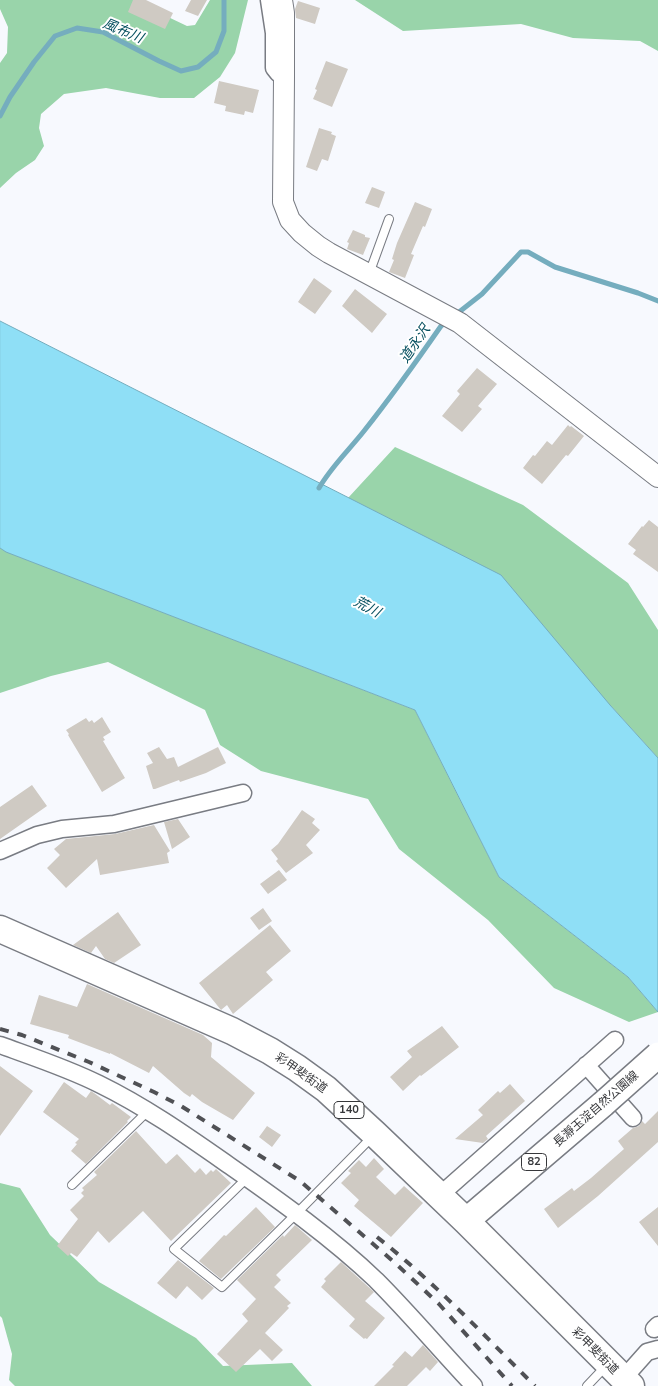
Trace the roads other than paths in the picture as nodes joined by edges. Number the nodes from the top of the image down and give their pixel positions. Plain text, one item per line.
1 (269, 0) edge
2 (282, 0) edge
3 (284, 78) junction
4 (389, 219) dead end
5 (369, 274) junction
6 (658, 477) edge
7 (243, 793) dead end
8 (0, 850) edge
9 (0, 929) edge
10 (615, 1040) dead end
11 (0, 1046) edge
12 (658, 1054) edge
13 (586, 1065) junction
14 (148, 1111) junction
15 (633, 1118) dead end
16 (375, 1134) junction
17 (247, 1178) junction
18 (72, 1185) dead end
19 (439, 1196) junction
20 (296, 1214) junction
21 (466, 1221) junction
22 (658, 1349) edge
23 (621, 1376) edge
24 (474, 1386) edge
25 (587, 1386) edge

1 - 3 street
2 - 3 street
3 - 5 street
4 - 5 lane
5 - 6 street
7 - 8 street
9 - 16 highway, 彩甲斐街道 / 140
10 - 13 street
11 - 14 street
12 - 21 main road, 長瀞玉淀自然公園線 / 82, bridge
13 - 15 street
13 - 19 street
14 - 17 street
14 - 18 lane
16 - 19 highway, 彩甲斐街道 / 140
16 - 20 lane
17 - 20 street
17 - 20 lane
19 - 21 highway, 彩甲斐街道 / 140
20 - 24 street
21 - 23 highway, 彩甲斐街道 / 140
22 - 23 street
23 - 25 lane

